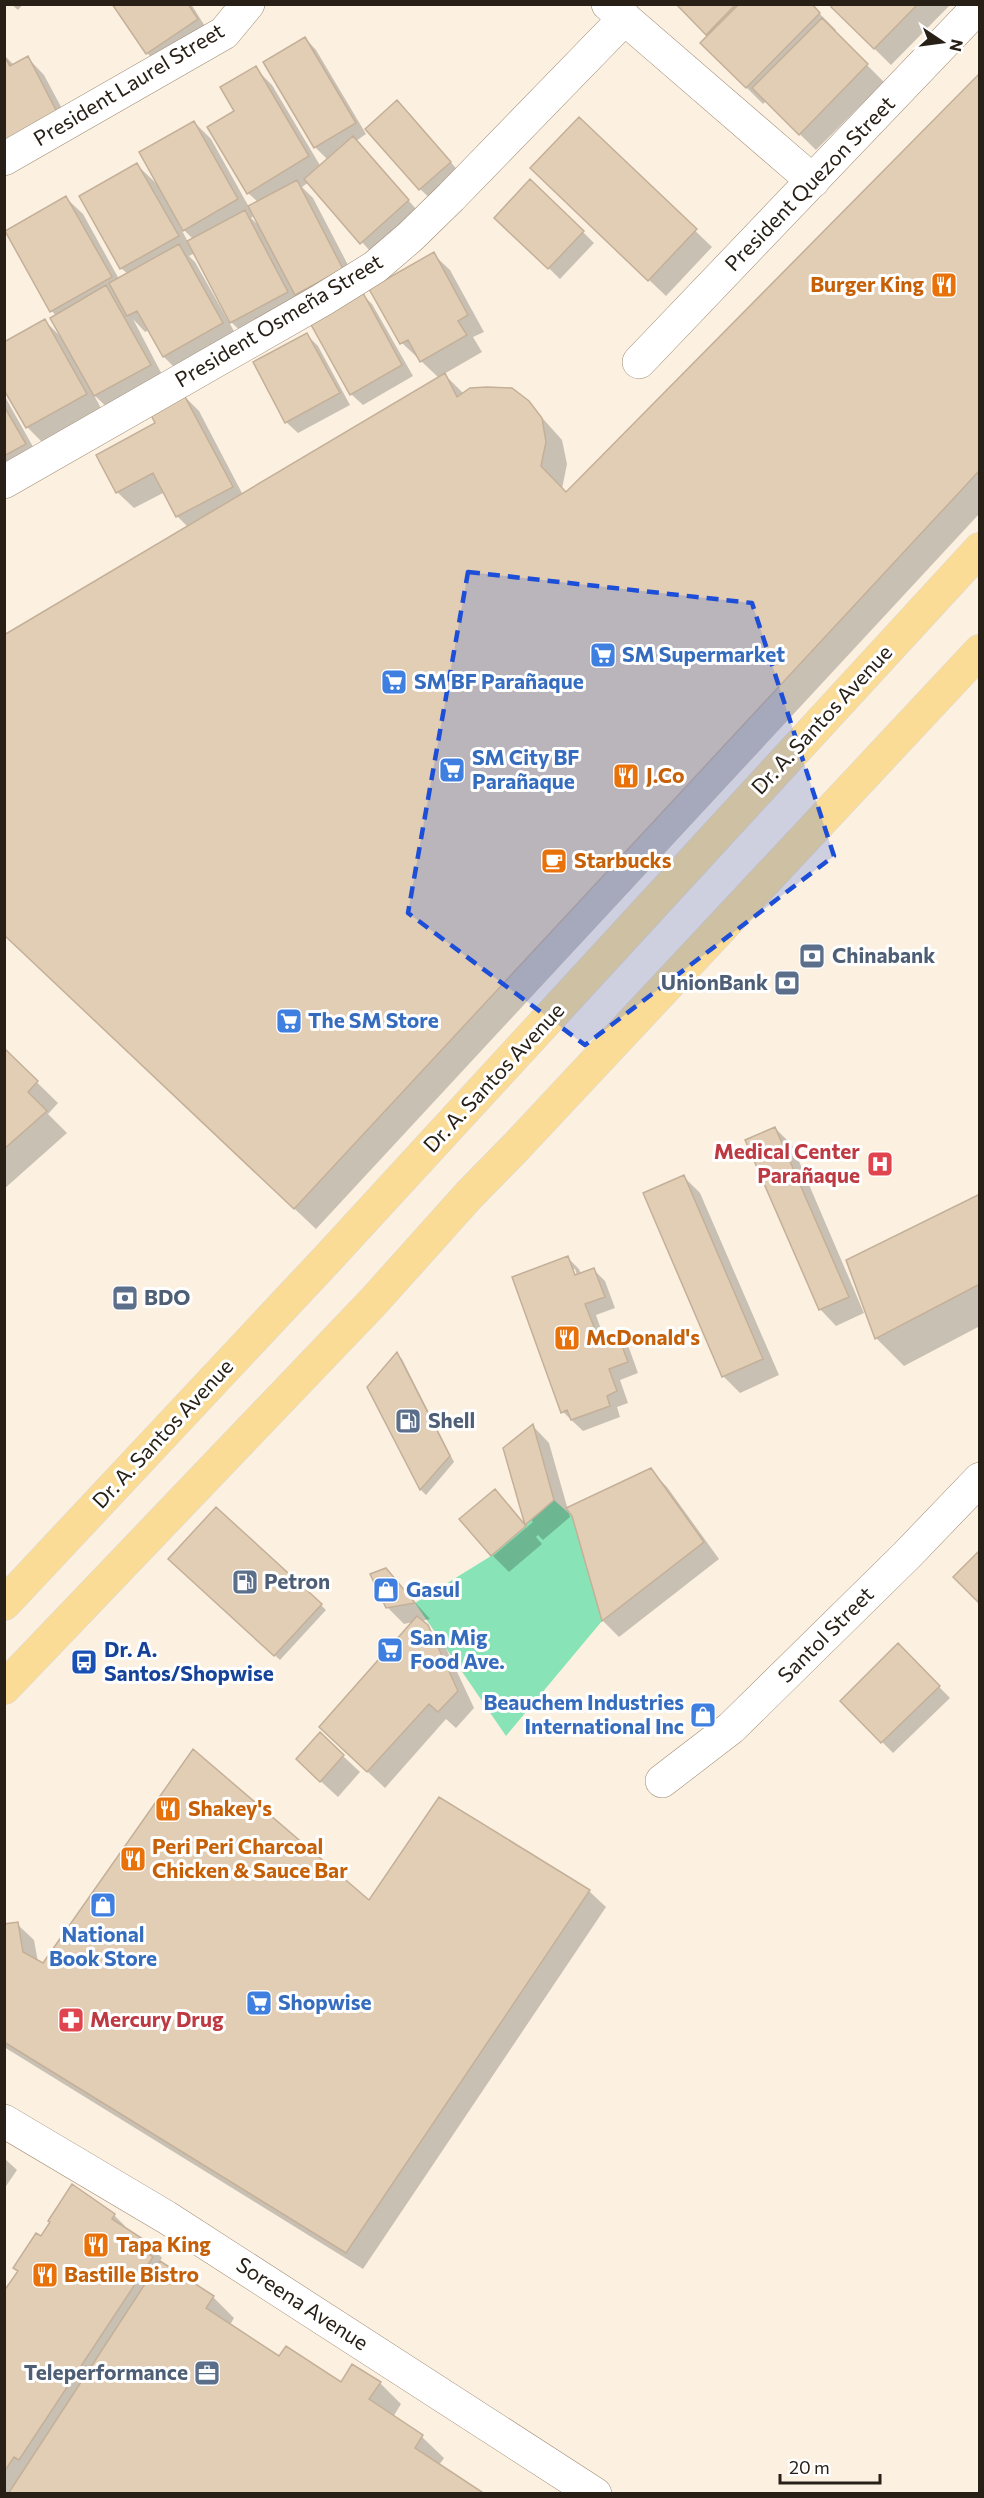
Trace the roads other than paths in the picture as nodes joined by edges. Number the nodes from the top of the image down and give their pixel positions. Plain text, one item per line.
1 (248, 4) edge
2 (980, 5) edge
3 (616, 11) edge
4 (4, 159) edge
5 (813, 181) junction
6 (639, 362) dead end
7 (4, 482) edge
8 (980, 549) edge
9 (980, 651) edge
10 (980, 1479) edge
11 (4, 1604) edge
12 (4, 1688) edge
13 (662, 1781) dead end
14 (4, 2121) edge
15 (595, 2493) edge

1 - 4 street, President Laurel Street
2 - 5 street, President Quezon Street
3 - 5 street
3 - 7 street, President Osmeña Street
5 - 6 street, President Quezon Street
8 - 11 main road, Dr. A. Santos Avenue
9 - 12 main road
10 - 13 street, Santol Street
14 - 15 street, Soreena Avenue

